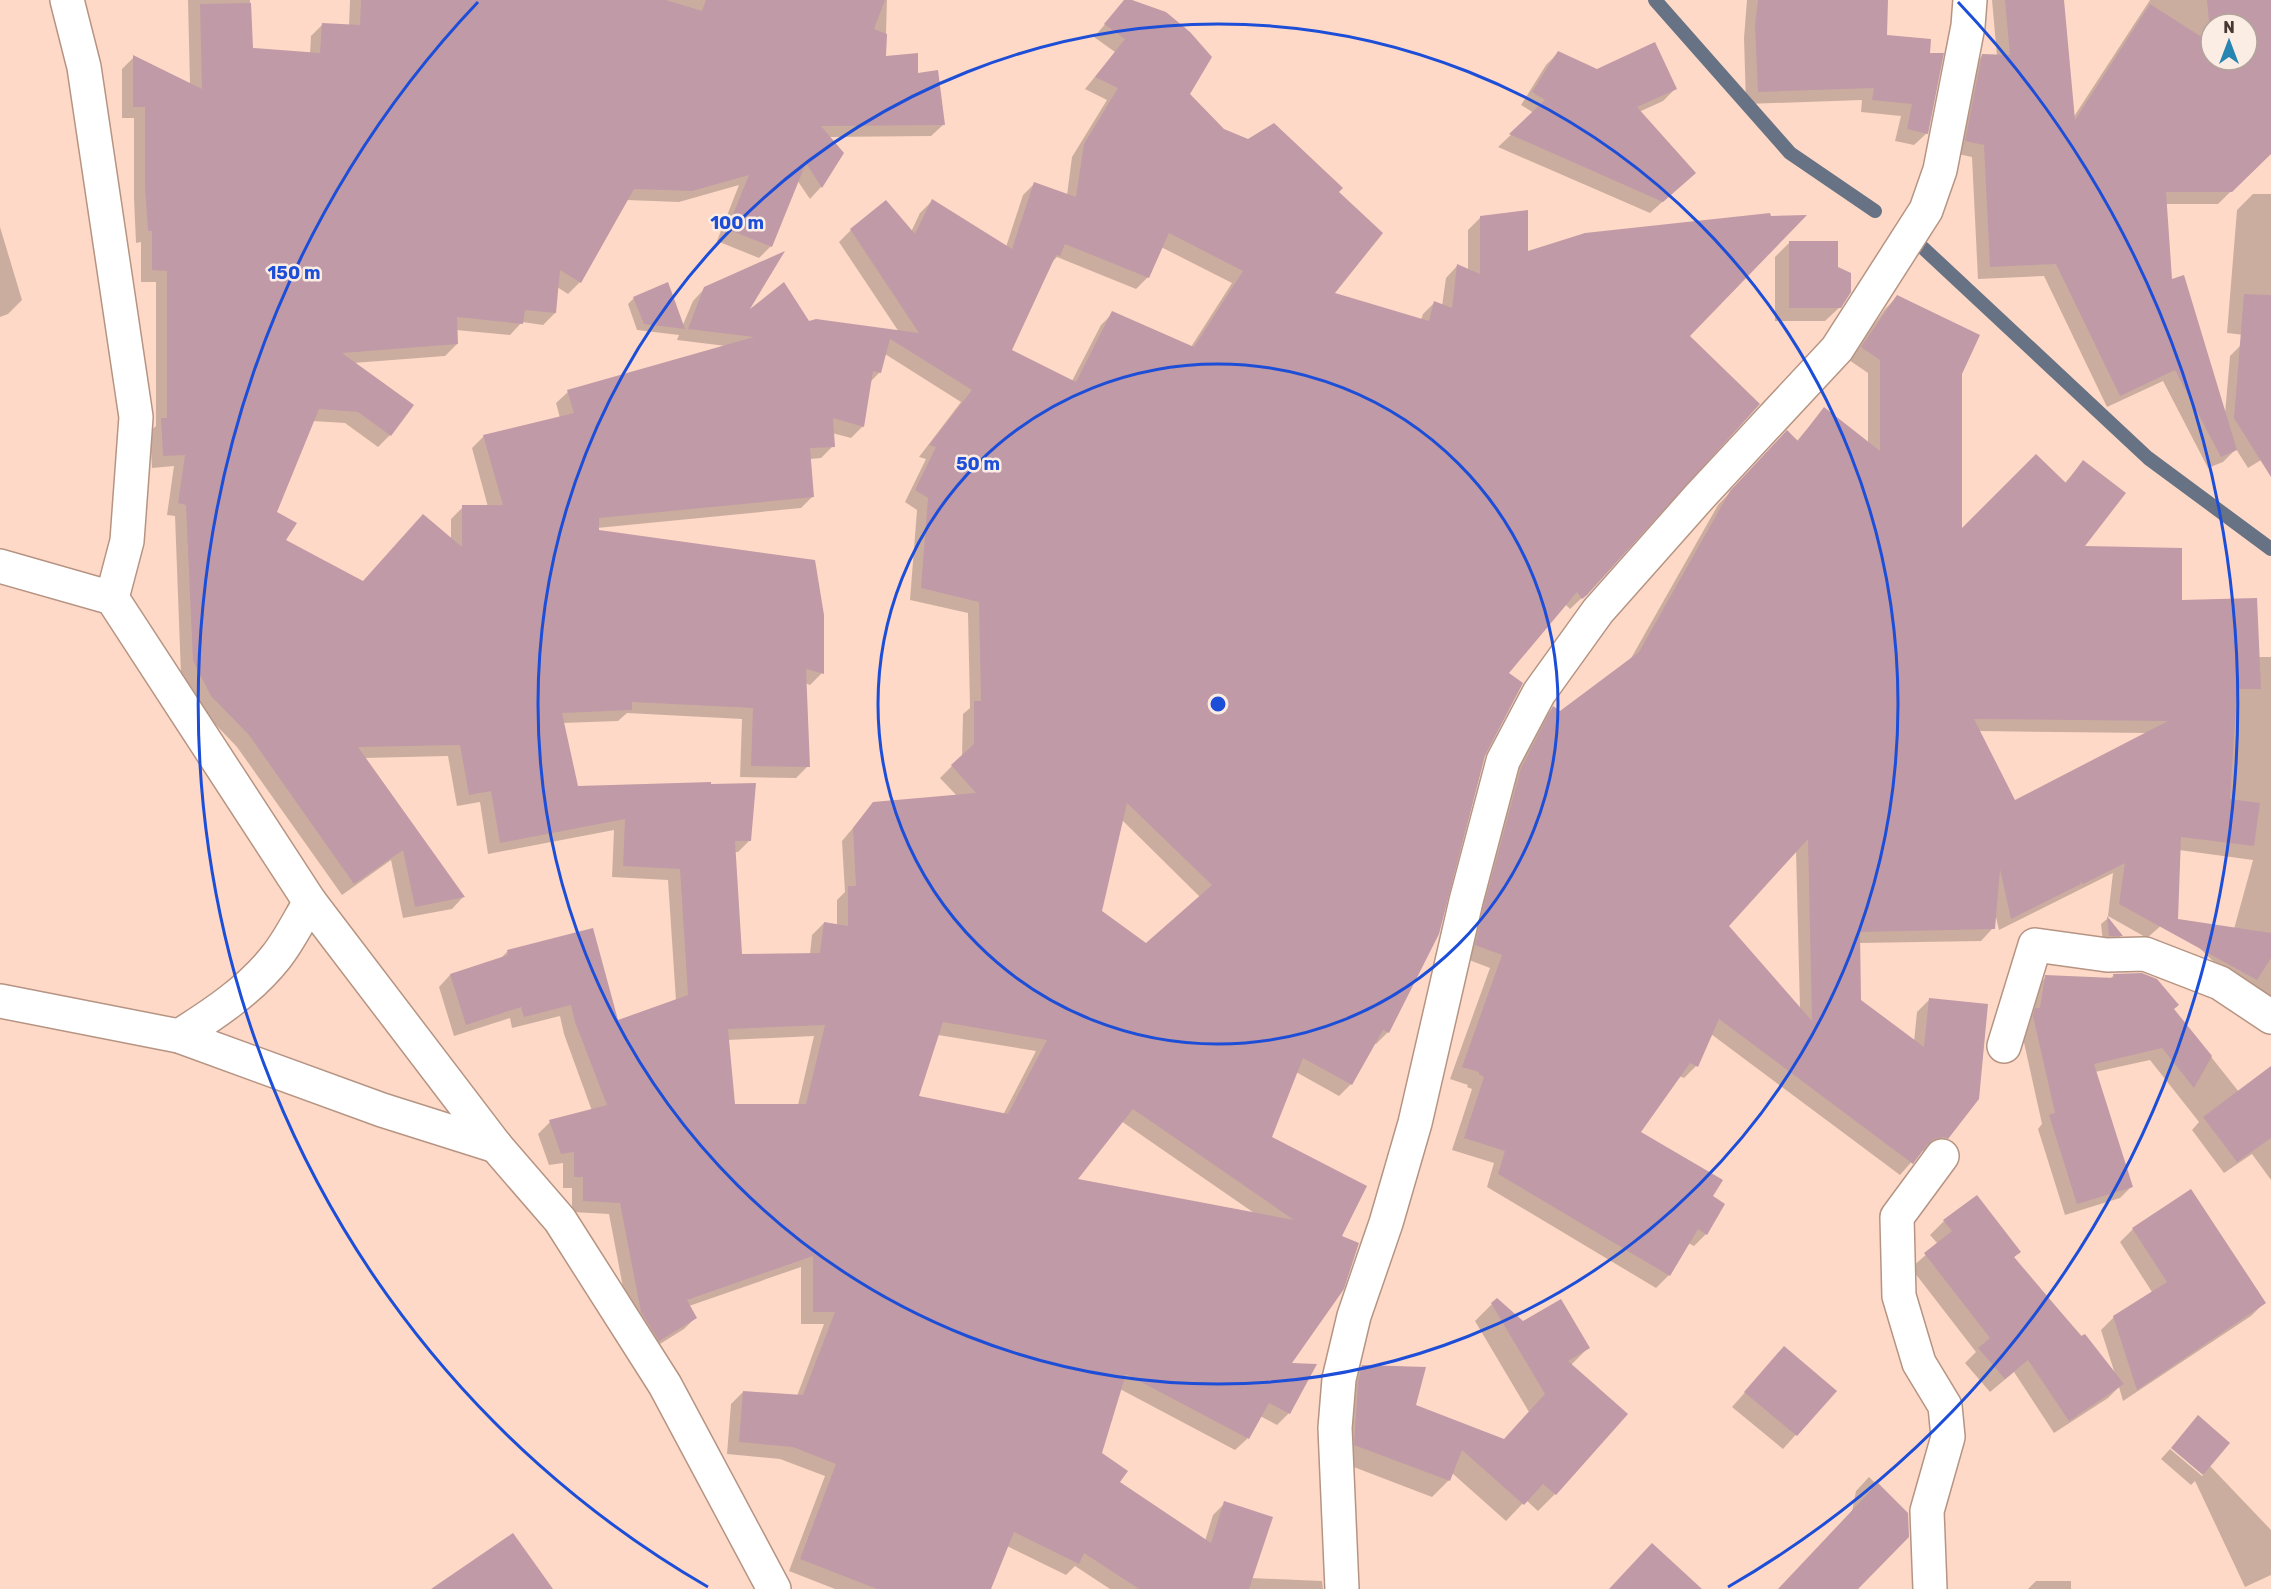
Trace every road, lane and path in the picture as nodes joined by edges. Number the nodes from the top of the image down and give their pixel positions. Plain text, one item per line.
1 (67, 0) edge
2 (1970, 0) edge
3 (0, 566) edge
4 (112, 598) junction
5 (310, 902) junction
6 (0, 1001) edge
7 (2271, 1017) edge
8 (179, 1036) junction
9 (2004, 1046) dead end
10 (496, 1146) junction
11 (1942, 1156) dead end
12 (774, 1589) edge
13 (1342, 1589) edge
14 (1930, 1589) edge

1 - 4 street
2 - 13 street
3 - 4 street
4 - 5 street
5 - 8 street
5 - 10 street
6 - 8 street
7 - 9 street
8 - 10 street
10 - 12 street
11 - 14 street

